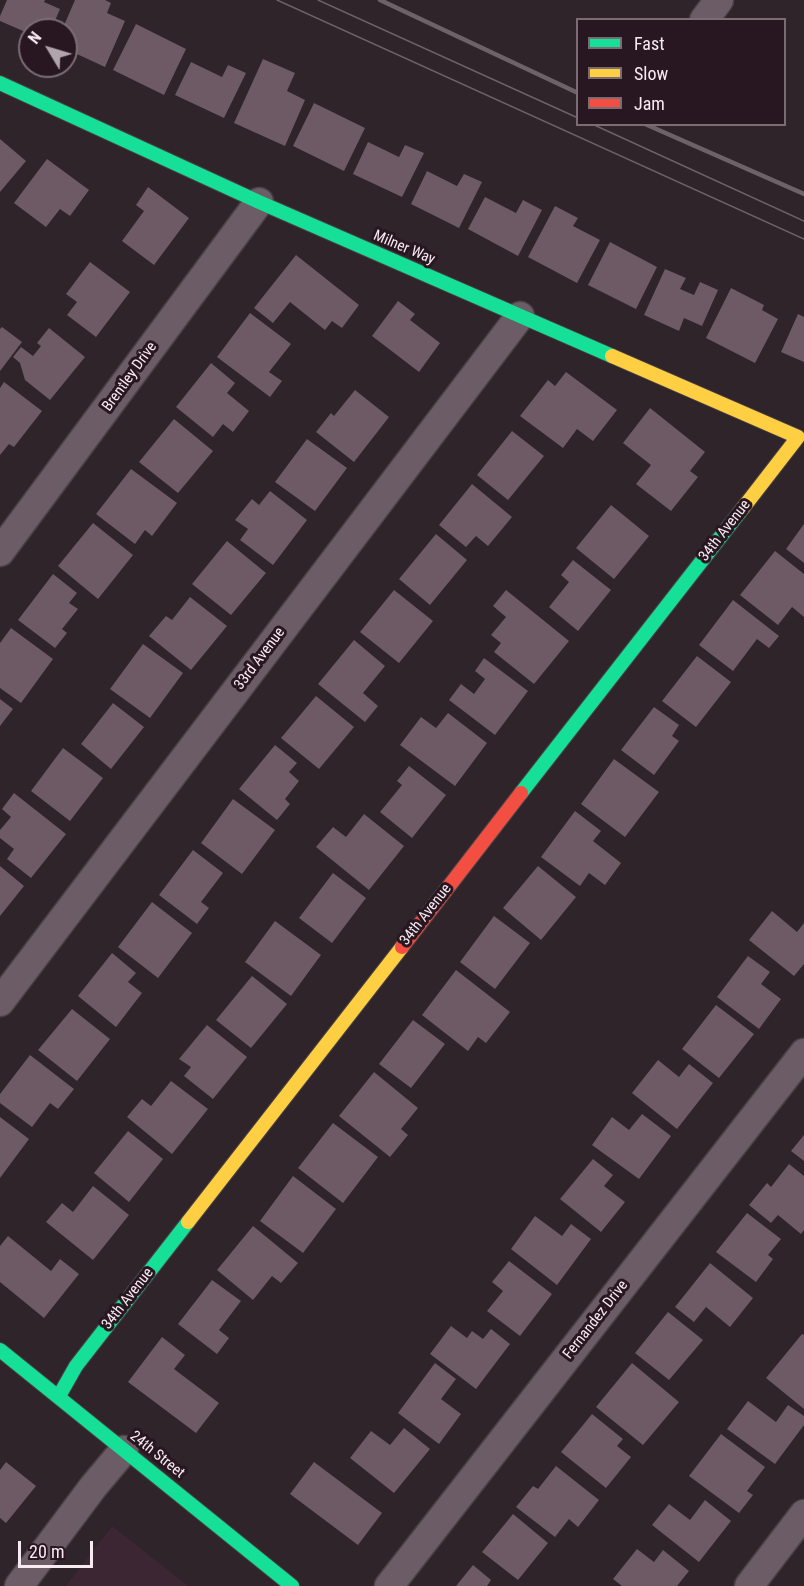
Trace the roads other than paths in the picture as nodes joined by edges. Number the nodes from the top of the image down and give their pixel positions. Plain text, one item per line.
1 (719, 0) edge
2 (706, 18) edge
3 (0, 83) edge
4 (259, 202) junction
5 (520, 316) junction
6 (798, 437) joint
7 (5, 536) edge
8 (0, 1002) edge
9 (804, 1053) edge
10 (0, 1350) edge
11 (59, 1396) junction
12 (124, 1450) junction
13 (804, 1514) edge
14 (19, 1586) edge
15 (292, 1586) edge
16 (389, 1586) edge
17 (749, 1586) edge

1 - 2 street
3 - 4 street, Milner Way
4 - 5 street, Milner Way
4 - 7 street, Brentley Drive
5 - 6 street, Milner Way
5 - 8 street, 33rd Avenue
6 - 11 street, 34th Avenue
9 - 16 street, Fernandez Drive
10 - 11 street, 24th Street
11 - 12 street, 24th Street
12 - 14 street
12 - 15 street, 24th Street
13 - 17 street

